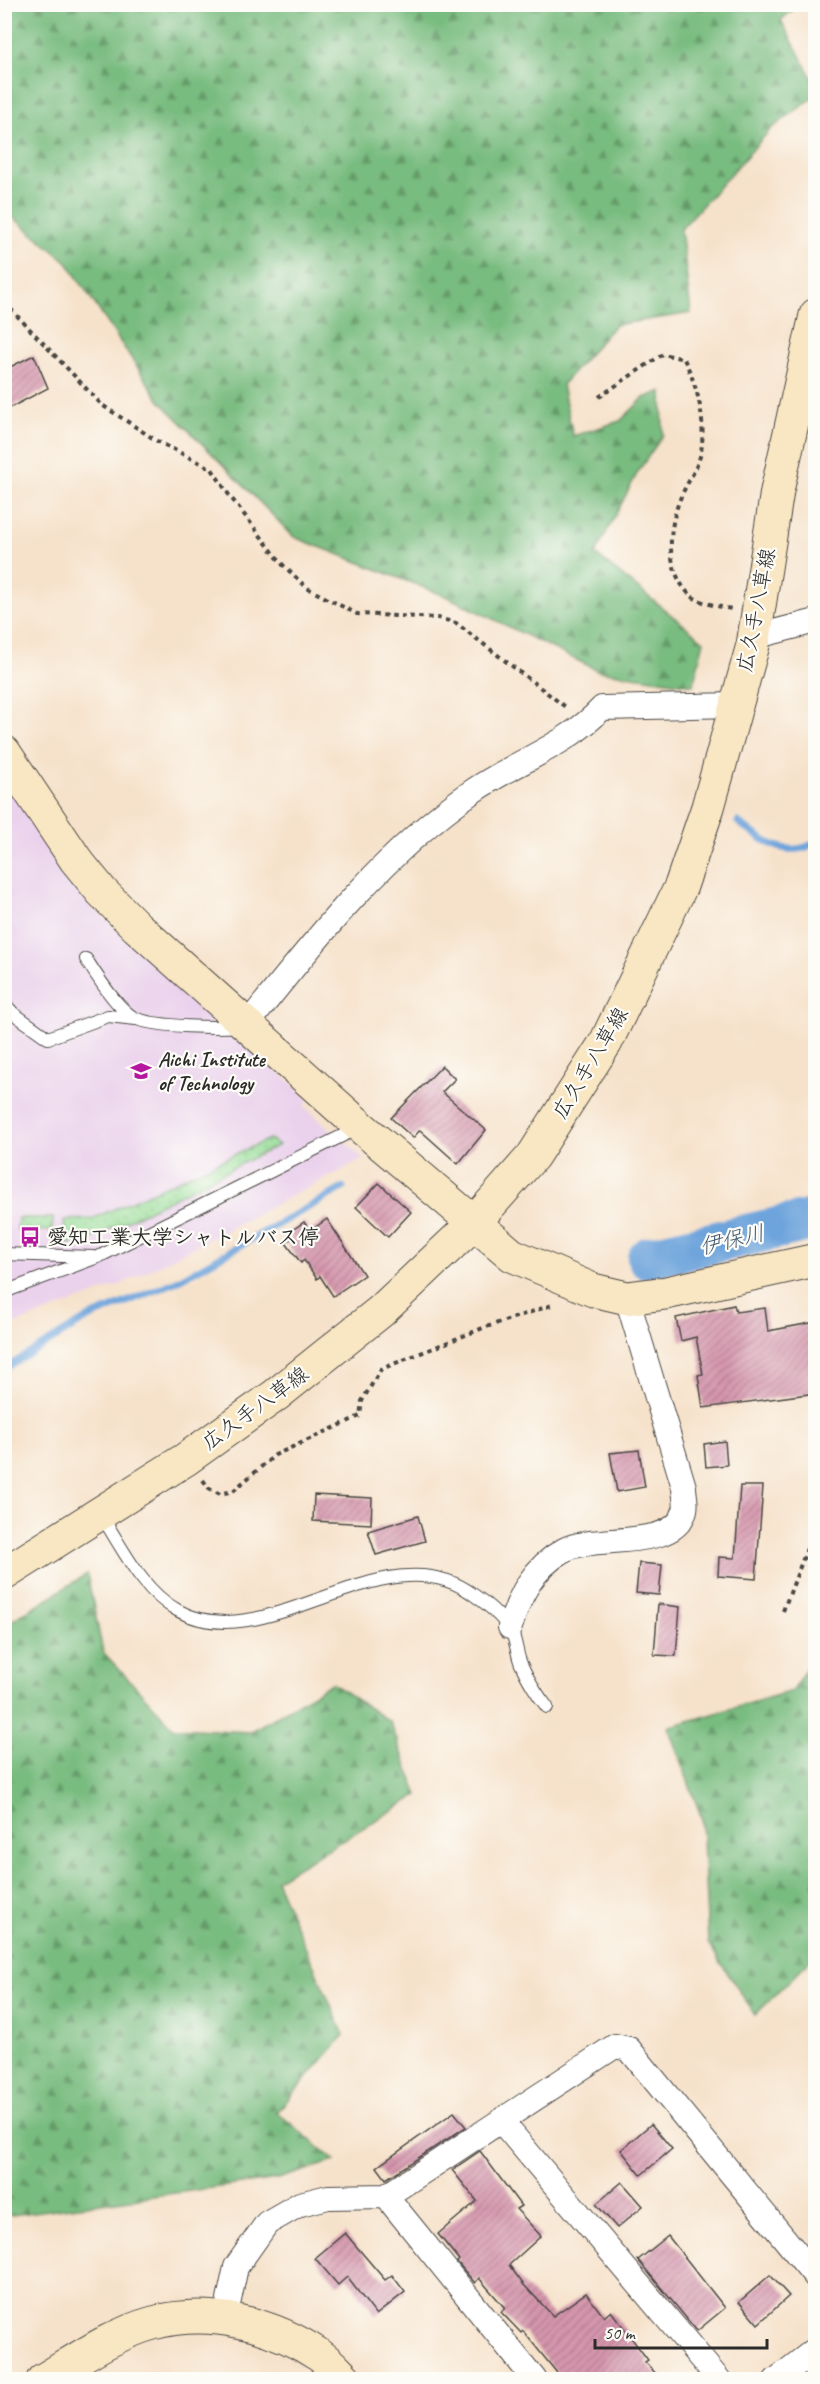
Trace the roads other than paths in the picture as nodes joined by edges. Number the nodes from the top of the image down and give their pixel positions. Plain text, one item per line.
1 (816, 315) edge
2 (816, 621) edge
3 (736, 705) junction
4 (4, 752) edge
5 (86, 959) dead end
6 (4, 1003) edge
7 (136, 1019) junction
8 (247, 1025) junction
9 (361, 1127) junction
10 (473, 1224) junction
11 (4, 1254) edge
12 (98, 1257) junction
13 (816, 1260) edge
14 (4, 1292) edge
15 (627, 1298) junction
16 (100, 1514) junction
17 (4, 1574) edge
18 (510, 1627) junction
19 (547, 1707) dead end
20 (502, 2122) junction
21 (386, 2196) junction
22 (816, 2277) edge
23 (225, 2319) junction
24 (816, 2349) edge
25 (43, 2379) edge
26 (346, 2379) edge
27 (536, 2379) edge
28 (719, 2379) edge
29 (776, 2379) edge

1 - 3 main road, 広久手八草線
2 - 3 street
3 - 8 street
3 - 10 main road, 広久手八草線
4 - 8 main road
5 - 7 lane
6 - 7 lane
7 - 8 lane
8 - 9 main road
9 - 10 main road
9 - 12 lane
10 - 15 main road
10 - 16 main road, 広久手八草線
11 - 12 lane
12 - 14 lane
13 - 15 main road
15 - 18 street
16 - 17 main road, 広久手八草線
16 - 18 lane
18 - 19 lane
20 - 21 street
20 - 22 street
20 - 28 street
21 - 23 street
21 - 27 street
23 - 25 main road
23 - 26 main road
24 - 29 street

